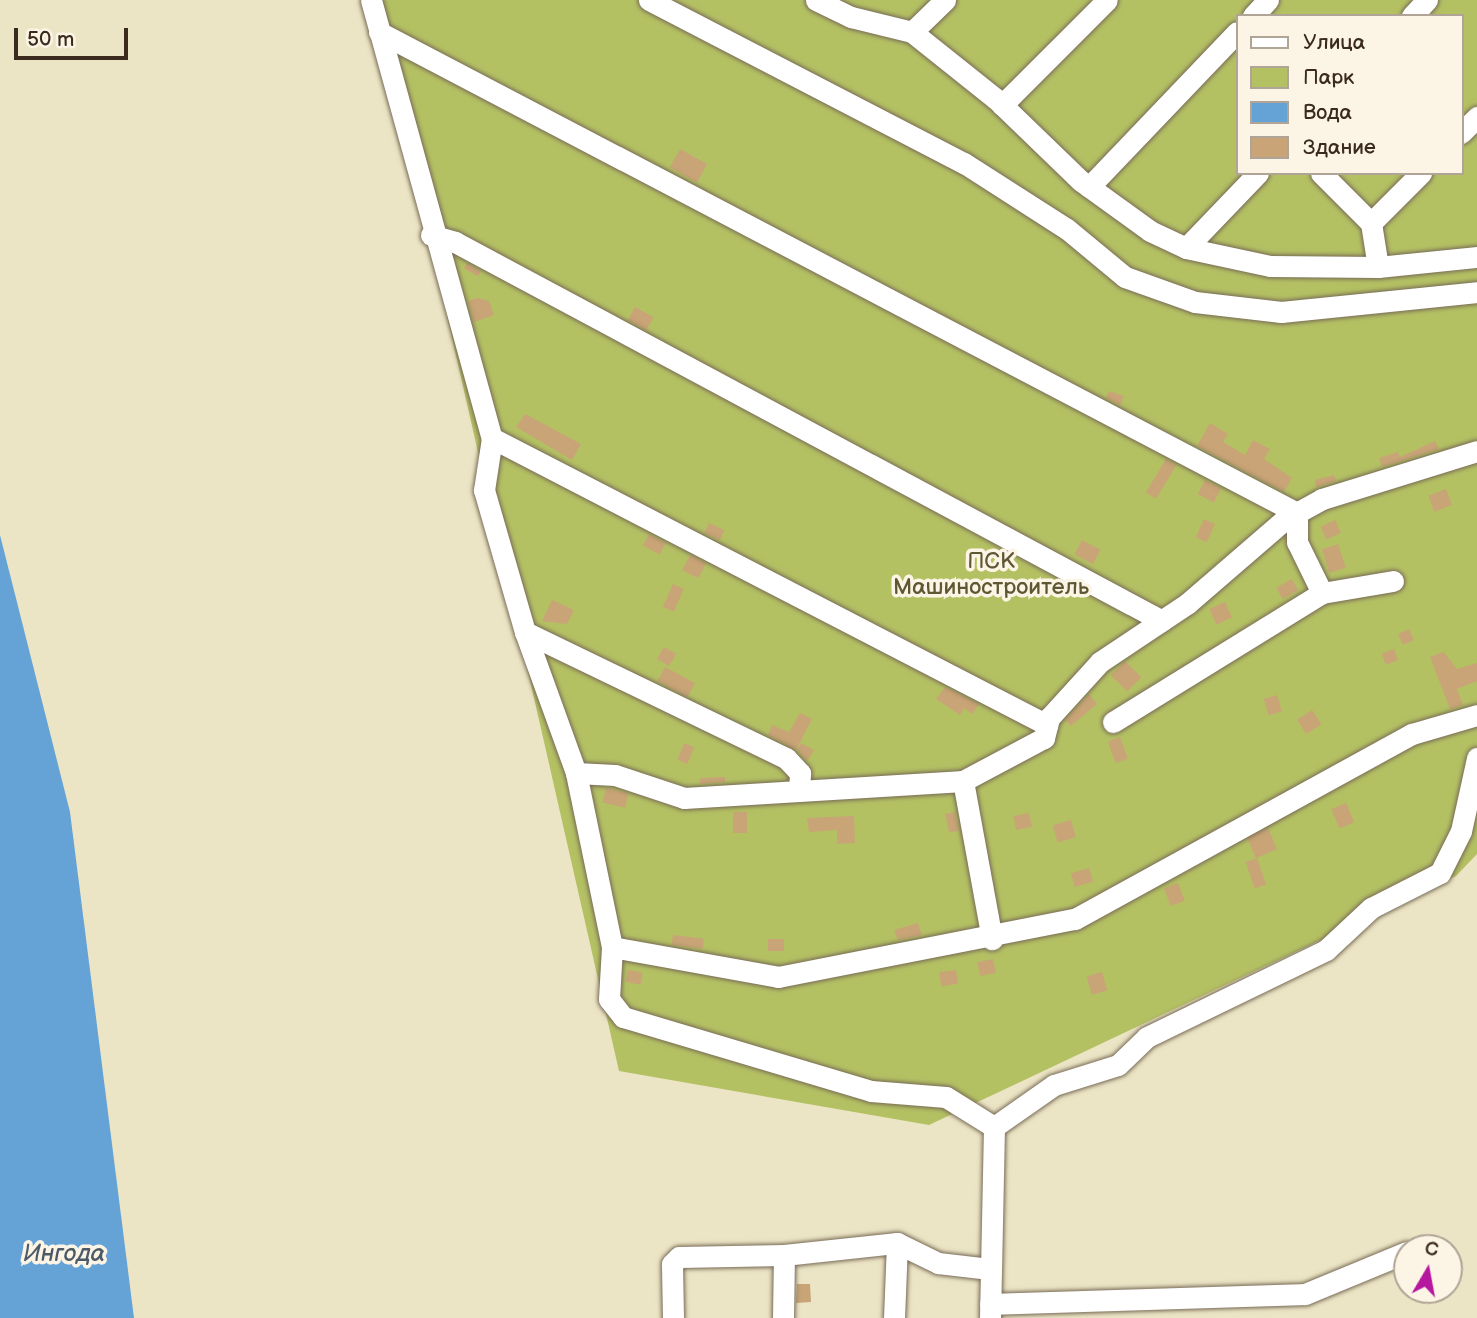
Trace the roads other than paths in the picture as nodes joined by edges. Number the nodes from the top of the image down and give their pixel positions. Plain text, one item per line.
1 (371, 0) edge
2 (649, 0) edge
3 (816, 0) edge
4 (945, 0) edge
5 (1107, 0) edge
6 (1268, 0) edge
7 (1427, 0) edge
8 (1255, 14) edge
9 (1414, 14) edge
10 (379, 32) junction
11 (912, 32) junction
12 (1236, 33) edge
13 (1002, 105) junction
14 (1477, 117) edge
15 (1463, 131) edge
16 (1256, 175) edge
17 (1323, 175) edge
18 (1419, 175) edge
19 (1089, 187) junction
20 (1371, 223) junction
21 (431, 235) junction
22 (1186, 248) junction
23 (1477, 257) edge
24 (1378, 267) junction
25 (1477, 292) edge
26 (492, 438) junction
27 (1477, 452) edge
28 (1297, 513) junction
29 (1393, 581) dead end
30 (1322, 593) junction
31 (1162, 621) junction
32 (525, 632) junction
33 (1477, 715) edge
34 (1112, 722) dead end
35 (1047, 725) junction
36 (1477, 758) edge
37 (576, 773) junction
38 (963, 780) junction
39 (799, 792) junction
40 (992, 939) junction
41 (612, 947) junction
42 (994, 1127) junction
43 (897, 1243) junction
44 (784, 1255) junction
45 (1393, 1258) edge
46 (990, 1269) junction
47 (1202, 1308) edge
48 (1094, 1310) edge
49 (990, 1311) edge
50 (673, 1318) edge
51 (783, 1318) edge
52 (894, 1318) edge

1 - 10 street
2 - 25 street
3 - 11 street
4 - 11 street
5 - 13 street
6 - 8 street
7 - 9 street
10 - 21 street
10 - 28 street
11 - 13 street
12 - 19 street
13 - 19 street
14 - 15 street
16 - 22 street
17 - 20 street
18 - 20 street
19 - 22 street
20 - 24 street
21 - 26 street
21 - 31 street
22 - 24 street
23 - 24 street
26 - 32 street
26 - 35 street
27 - 28 street
28 - 30 street
28 - 31 street
29 - 30 street
30 - 34 street
31 - 35 street
32 - 37 street
32 - 39 street
33 - 40 street
35 - 38 street
36 - 42 street
37 - 39 street
37 - 41 street
38 - 39 street
38 - 40 street
40 - 41 street
41 - 42 street
42 - 46 street
43 - 44 street
43 - 46 street
43 - 52 street
44 - 50 street
44 - 51 street
45 - 47 street
46 - 49 street
47 - 48 street
48 - 49 street

